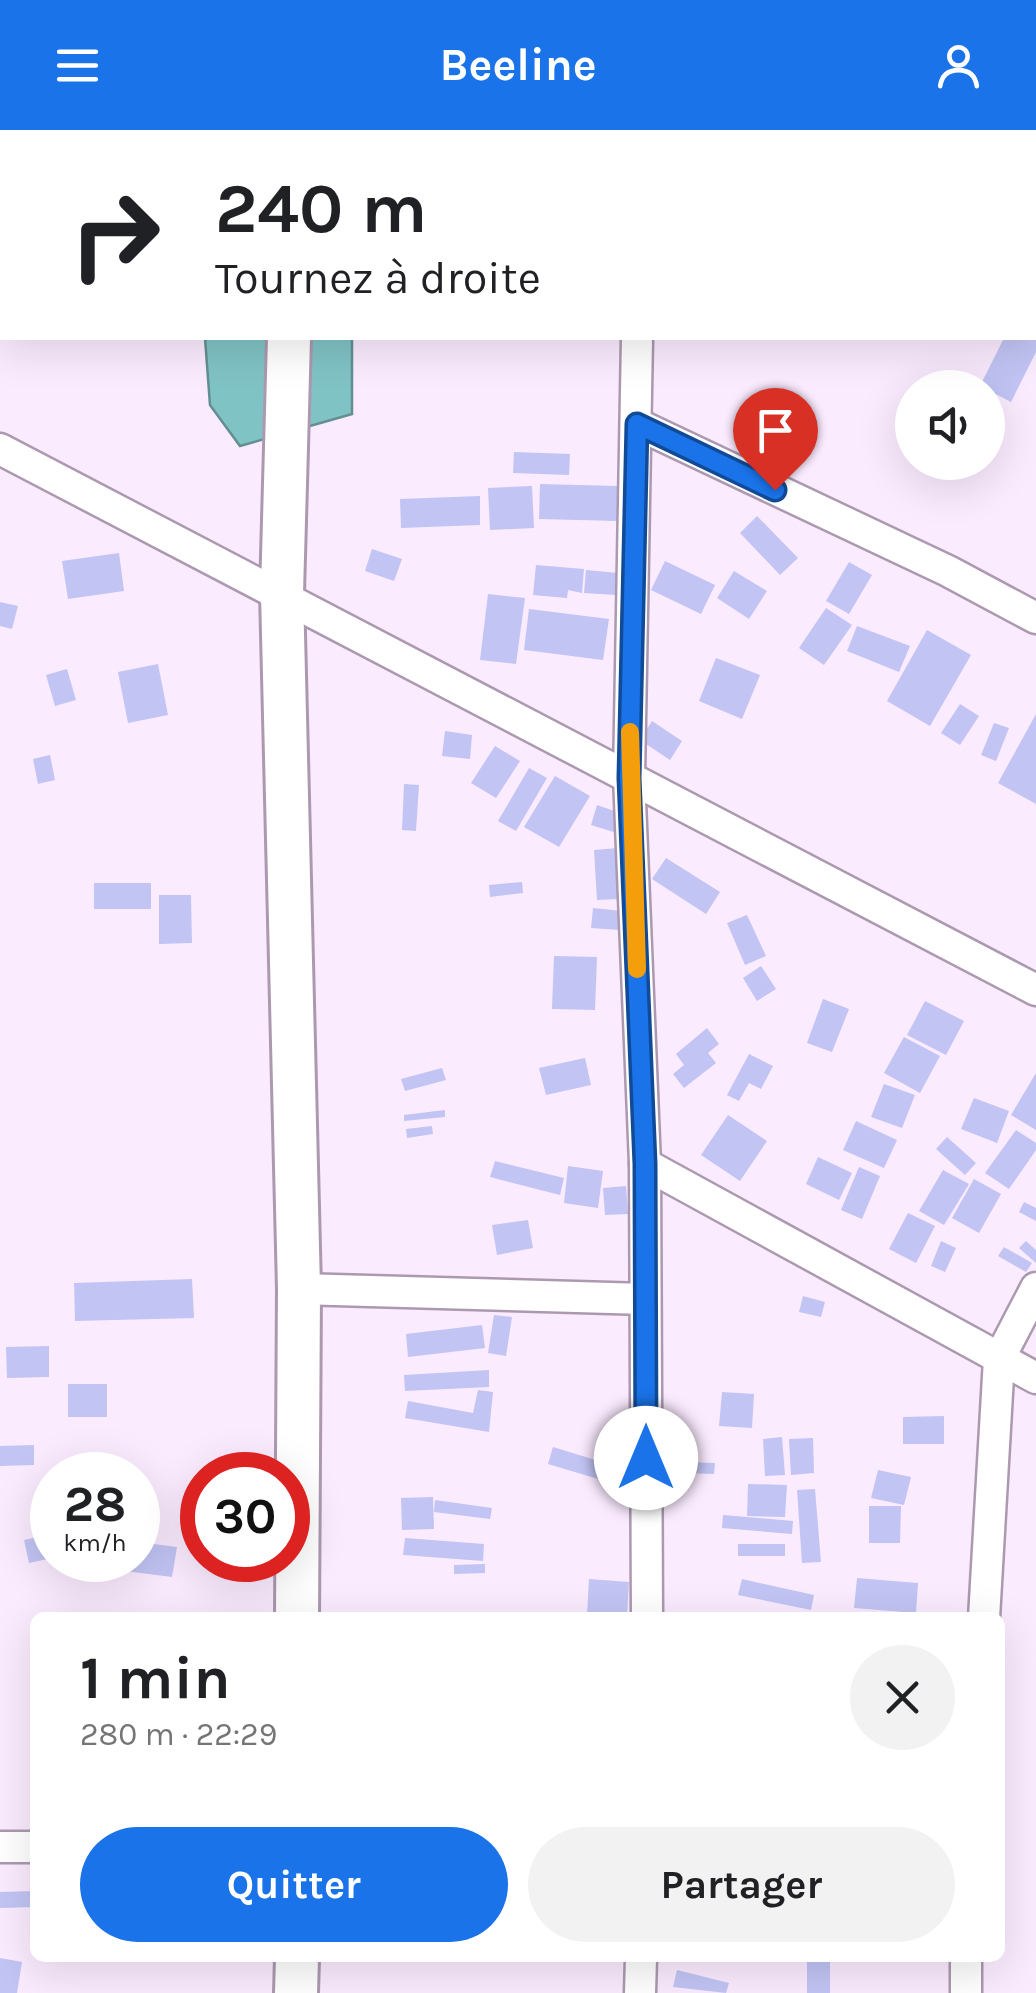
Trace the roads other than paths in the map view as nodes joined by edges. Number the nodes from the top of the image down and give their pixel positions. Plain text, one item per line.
1 (290, 340) edge
2 (636, 340) edge
3 (637, 424) junction
4 (0, 448) edge
5 (282, 594) junction
6 (1036, 618) edge
7 (629, 778) junction
8 (1036, 990) edge
9 (645, 1164) junction
10 (1036, 1288) edge
11 (299, 1289) junction
12 (646, 1299) junction
13 (999, 1359) junction
14 (1036, 1378) edge
15 (297, 1612) edge
16 (647, 1612) edge
17 (984, 1612) edge
18 (0, 1847) edge
19 (30, 1847) edge
20 (296, 1962) edge
21 (641, 1962) edge
22 (966, 1962) edge
23 (296, 1993) edge
24 (640, 1993) edge
25 (966, 1993) edge

1 - 5 street
2 - 3 street
3 - 6 street
3 - 7 street
4 - 5 street
5 - 7 street
5 - 11 street
7 - 8 street
7 - 9 street
9 - 12 street
9 - 13 street
10 - 13 street
11 - 12 street
11 - 15 street
12 - 16 street
13 - 14 street
13 - 17 street
18 - 19 street
20 - 23 street
21 - 24 street
22 - 25 street

